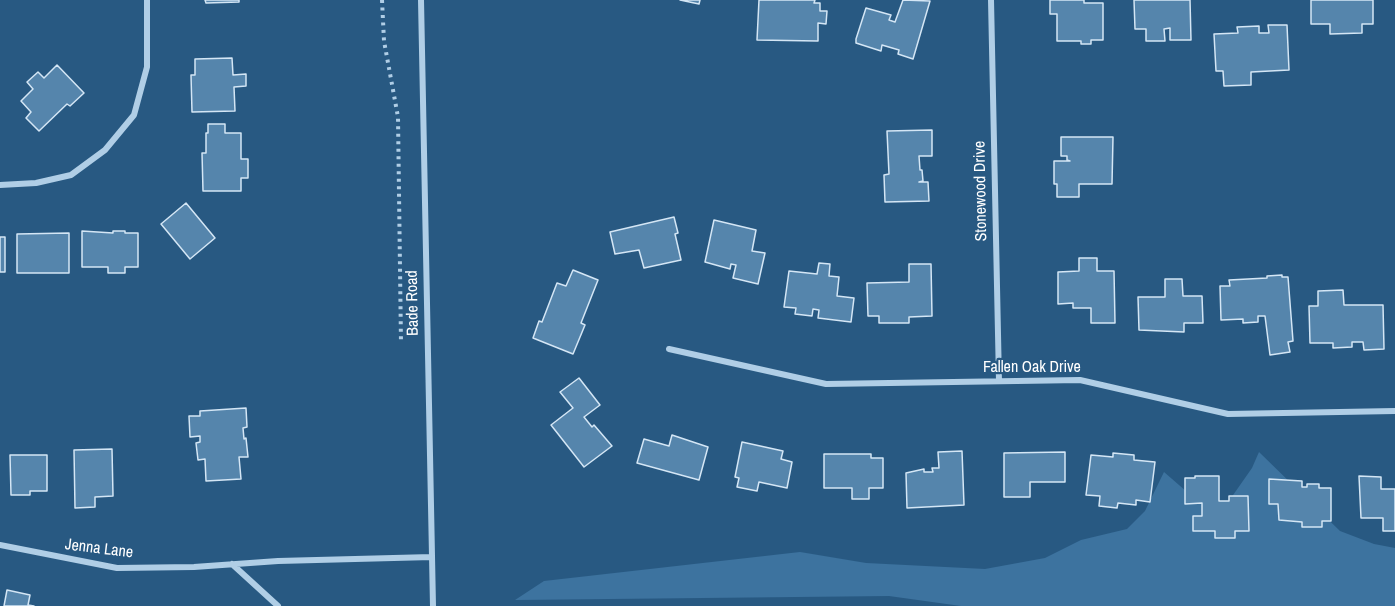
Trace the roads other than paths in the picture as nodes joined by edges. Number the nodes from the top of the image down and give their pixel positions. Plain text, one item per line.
1 (147, 0) edge
2 (421, 0) edge
3 (991, 0) edge
4 (0, 185) edge
5 (669, 349) dead end
6 (999, 381) junction
7 (1395, 411) edge
8 (0, 545) edge
9 (432, 557) junction
10 (232, 564) junction
11 (278, 606) edge
12 (433, 606) edge

1 - 4 street
2 - 9 street, Bade Road
3 - 6 street, Stonewood Drive
5 - 6 street, Fallen Oak Drive
6 - 7 street, Fallen Oak Drive
8 - 10 street, Jenna Lane
9 - 10 street, Jenna Lane
9 - 12 street, Bade Road
10 - 11 street

